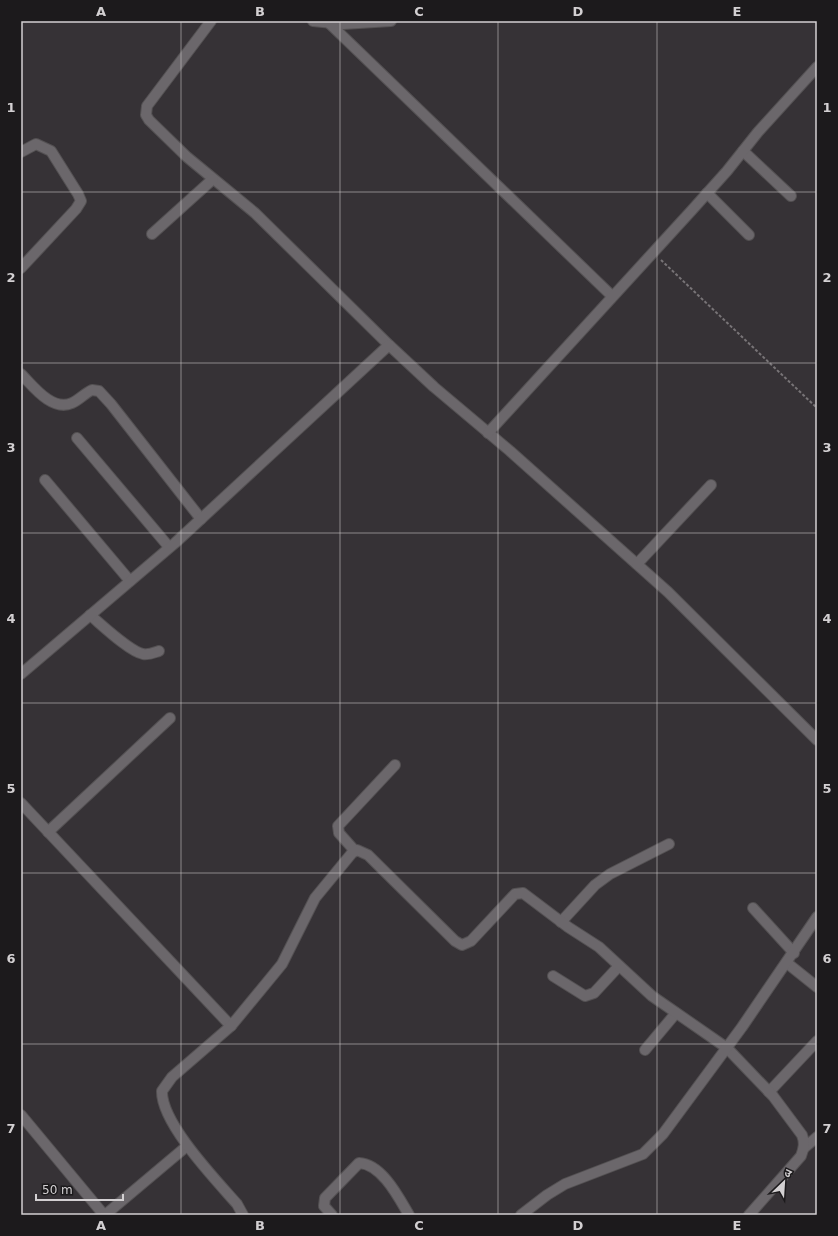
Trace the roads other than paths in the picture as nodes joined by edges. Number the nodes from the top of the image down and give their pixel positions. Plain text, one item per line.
1 (211, 21) edge
2 (313, 21) edge
3 (391, 21) edge
4 (329, 23) junction
5 (817, 66) edge
6 (743, 151) junction
7 (21, 152) edge
8 (213, 179) junction
9 (707, 193) junction
10 (791, 196) dead end
11 (152, 234) dead end
12 (749, 235) dead end
13 (21, 268) edge
14 (612, 296) junction
15 (389, 345) junction
16 (21, 374) edge
17 (488, 433) junction
18 (76, 438) dead end
19 (45, 480) dead end
20 (711, 485) dead end
21 (201, 519) junction
22 (169, 547) junction
23 (637, 564) junction
24 (130, 581) junction
25 (90, 615) junction
26 (159, 652) dead end
27 (21, 674) edge
28 (170, 718) dead end
29 (817, 740) edge
30 (395, 765) dead end
31 (21, 802) edge
32 (48, 832) junction
33 (669, 844) dead end
34 (355, 851) junction
35 (753, 908) dead end
36 (817, 917) edge
37 (561, 922) junction
38 (794, 953) junction
39 (787, 963) junction
40 (619, 966) junction
41 (552, 976) dead end
42 (817, 987) edge
43 (676, 1013) junction
44 (231, 1026) junction
45 (817, 1041) edge
46 (727, 1048) junction
47 (645, 1050) dead end
48 (769, 1092) junction
49 (21, 1116) edge
50 (817, 1137) edge
51 (187, 1146) junction
52 (804, 1148) junction
53 (105, 1215) edge
54 (243, 1215) edge
55 (332, 1215) edge
56 (409, 1215) edge
57 (521, 1215) edge
58 (749, 1215) edge

1 - 8 street
2 - 4 street
3 - 4 street
4 - 14 street
5 - 6 street
6 - 9 street
6 - 10 street
7 - 13 street
8 - 11 street
8 - 15 street
9 - 12 street
9 - 14 street
14 - 17 street
15 - 17 street
15 - 21 street
16 - 21 street
17 - 23 street
18 - 22 street
19 - 24 street
20 - 23 street
21 - 22 street
22 - 24 street
23 - 29 street
24 - 25 street
25 - 26 street
25 - 27 street
28 - 32 street
30 - 34 street
31 - 32 street
32 - 44 street
33 - 37 street
34 - 37 street
34 - 44 street
35 - 38 street
36 - 38 street
37 - 40 street
38 - 39 street
39 - 42 street
39 - 46 street
40 - 41 street
40 - 43 street
43 - 46 street
43 - 47 street
44 - 51 street
45 - 48 street
46 - 48 street
46 - 57 street
48 - 52 street
49 - 53 street
50 - 52 street
51 - 53 street
51 - 54 street
52 - 58 street
55 - 56 street

